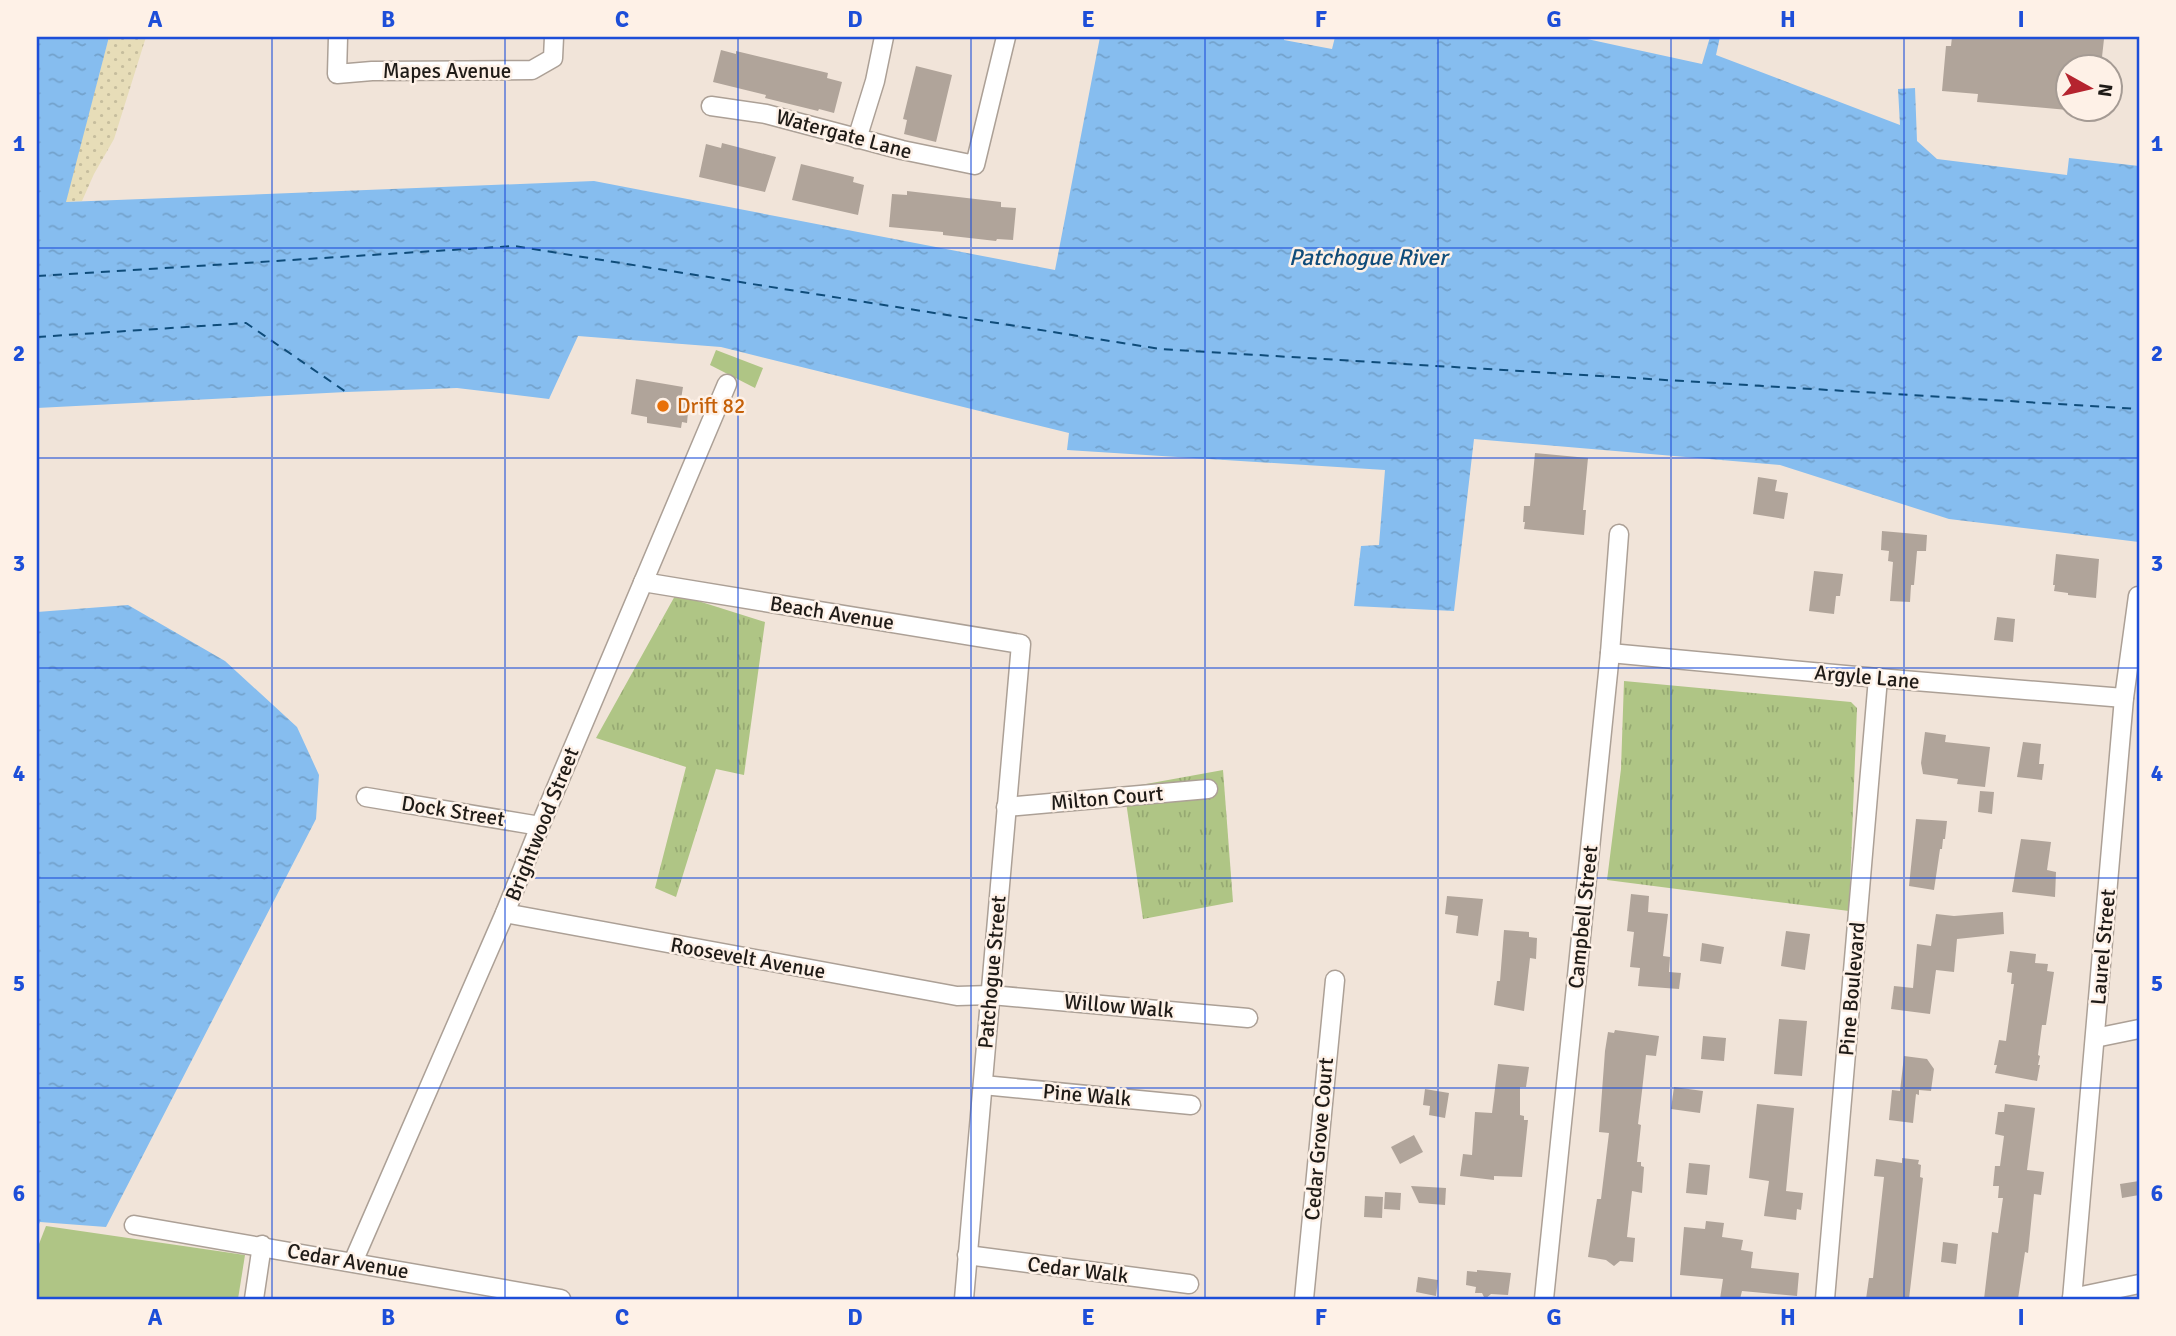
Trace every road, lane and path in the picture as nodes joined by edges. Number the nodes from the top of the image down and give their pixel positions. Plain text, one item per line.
1 (338, 37) edge
2 (555, 37) edge
3 (884, 37) edge
4 (1006, 37) edge
5 (711, 106) dead end
6 (857, 139) junction
7 (727, 384) dead end
8 (1619, 534) dead end
9 (643, 582) junction
10 (2138, 596) edge
11 (1021, 644) joint
12 (1610, 653) junction
13 (1878, 678) junction
14 (2124, 698) junction
15 (1208, 789) dead end
16 (366, 797) dead end
17 (1006, 807) junction
18 (540, 826) junction
19 (505, 913) junction
20 (1335, 980) dead end
21 (991, 995) junction
22 (1248, 1018) dead end
23 (2139, 1029) edge
24 (2095, 1038) junction
25 (983, 1085) junction
26 (1191, 1104) dead end
27 (134, 1225) dead end
28 (262, 1245) junction
29 (967, 1255) junction
30 (353, 1262) junction
31 (1189, 1284) dead end
32 (2139, 1284) edge
33 (254, 1299) edge
34 (561, 1299) edge
35 (964, 1299) edge
36 (1304, 1299) edge
37 (1544, 1299) edge
38 (1825, 1299) edge
39 (2072, 1299) edge

1 - 2 street, Mapes Avenue
3 - 6 street
4 - 6 street, Watergate Lane
5 - 6 street, Watergate Lane
7 - 9 street, Brightwood Street
8 - 12 street, Campbell Street
9 - 11 street, Beach Avenue
9 - 18 street, Brightwood Street
10 - 14 street, Laurel Street
11 - 17 street, Patchogue Street
12 - 13 street, Argyle Lane
12 - 37 street, Campbell Street
13 - 14 street, Argyle Lane
13 - 38 street, Pine Boulevard
14 - 24 street, Laurel Street
15 - 17 street, Milton Court
16 - 18 street, Dock Street
17 - 21 street, Patchogue Street
18 - 19 street, Brightwood Street
19 - 21 street, Roosevelt Avenue
19 - 30 street, Brightwood Street
20 - 36 street, Cedar Grove Court
21 - 22 street, Willow Walk
21 - 25 street, Patchogue Street
23 - 24 street
24 - 39 street, Laurel Street
25 - 26 street, Pine Walk
25 - 29 street, Patchogue Street
27 - 28 street, Cedar Avenue
28 - 30 street, Cedar Avenue
28 - 33 street
29 - 31 street, Cedar Walk
29 - 35 street, Patchogue Street
30 - 34 street, Cedar Avenue
32 - 39 street

